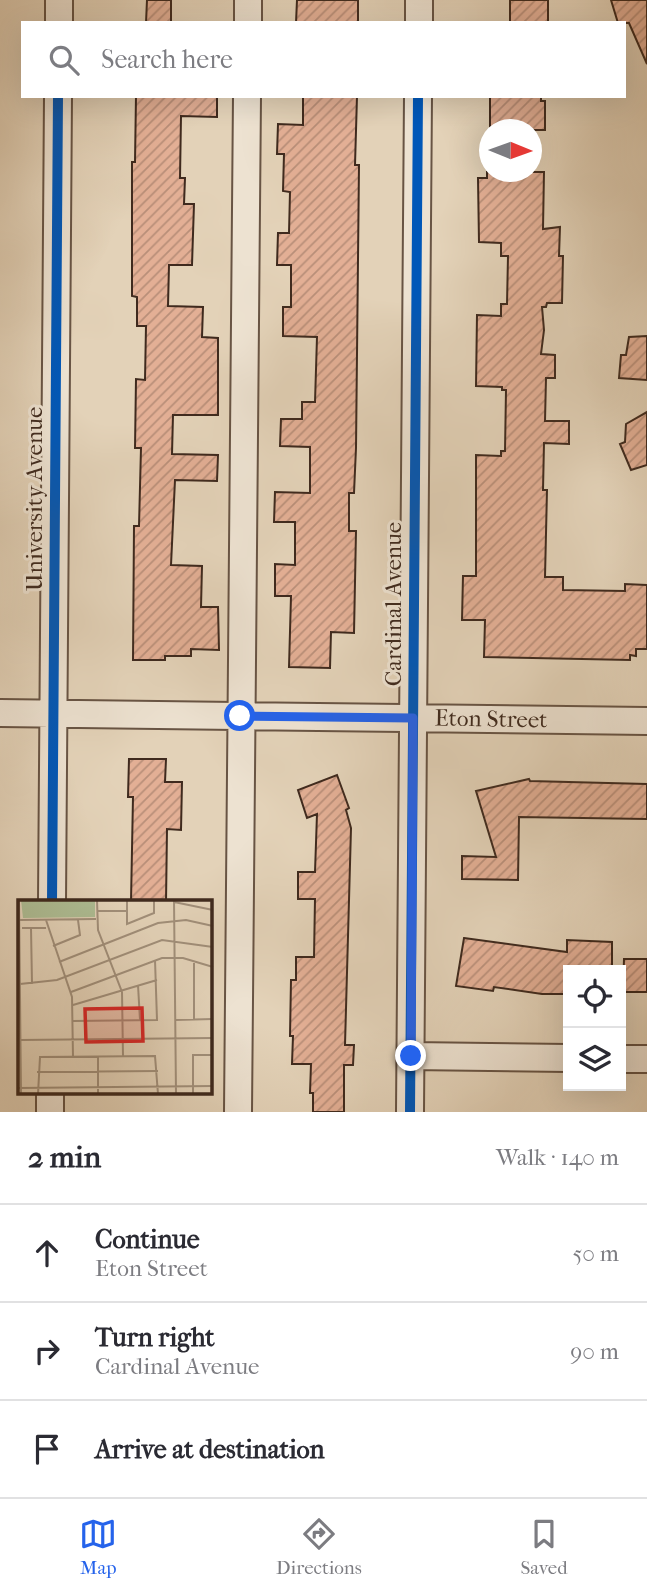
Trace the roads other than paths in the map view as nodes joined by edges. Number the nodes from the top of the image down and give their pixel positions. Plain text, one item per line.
1 (59, 0) edge
2 (248, 0) edge
3 (419, 0) edge
4 (59, 21) edge
5 (248, 21) edge
6 (419, 21) edge
7 (58, 98) edge
8 (247, 98) edge
9 (418, 98) edge
10 (0, 713) edge
11 (53, 713) junction
12 (240, 716) junction
13 (413, 718) junction
14 (647, 721) edge
15 (52, 900) edge
16 (411, 1056) junction
17 (563, 1058) edge
18 (626, 1059) edge
19 (647, 1059) edge
20 (50, 1094) edge
21 (50, 1112) edge
22 (238, 1112) edge
23 (410, 1112) edge

1 - 4 street
2 - 5 street
3 - 6 street
7 - 11 street, University Avenue
8 - 12 street
9 - 13 street, Cardinal Avenue
10 - 11 street, Eton Street
11 - 12 street, Eton Street
11 - 15 street, University Avenue
12 - 13 street, Eton Street
12 - 22 street
13 - 14 street, Eton Street
13 - 16 street, Cardinal Avenue
16 - 17 street
16 - 23 street, Cardinal Avenue
18 - 19 street
20 - 21 street

